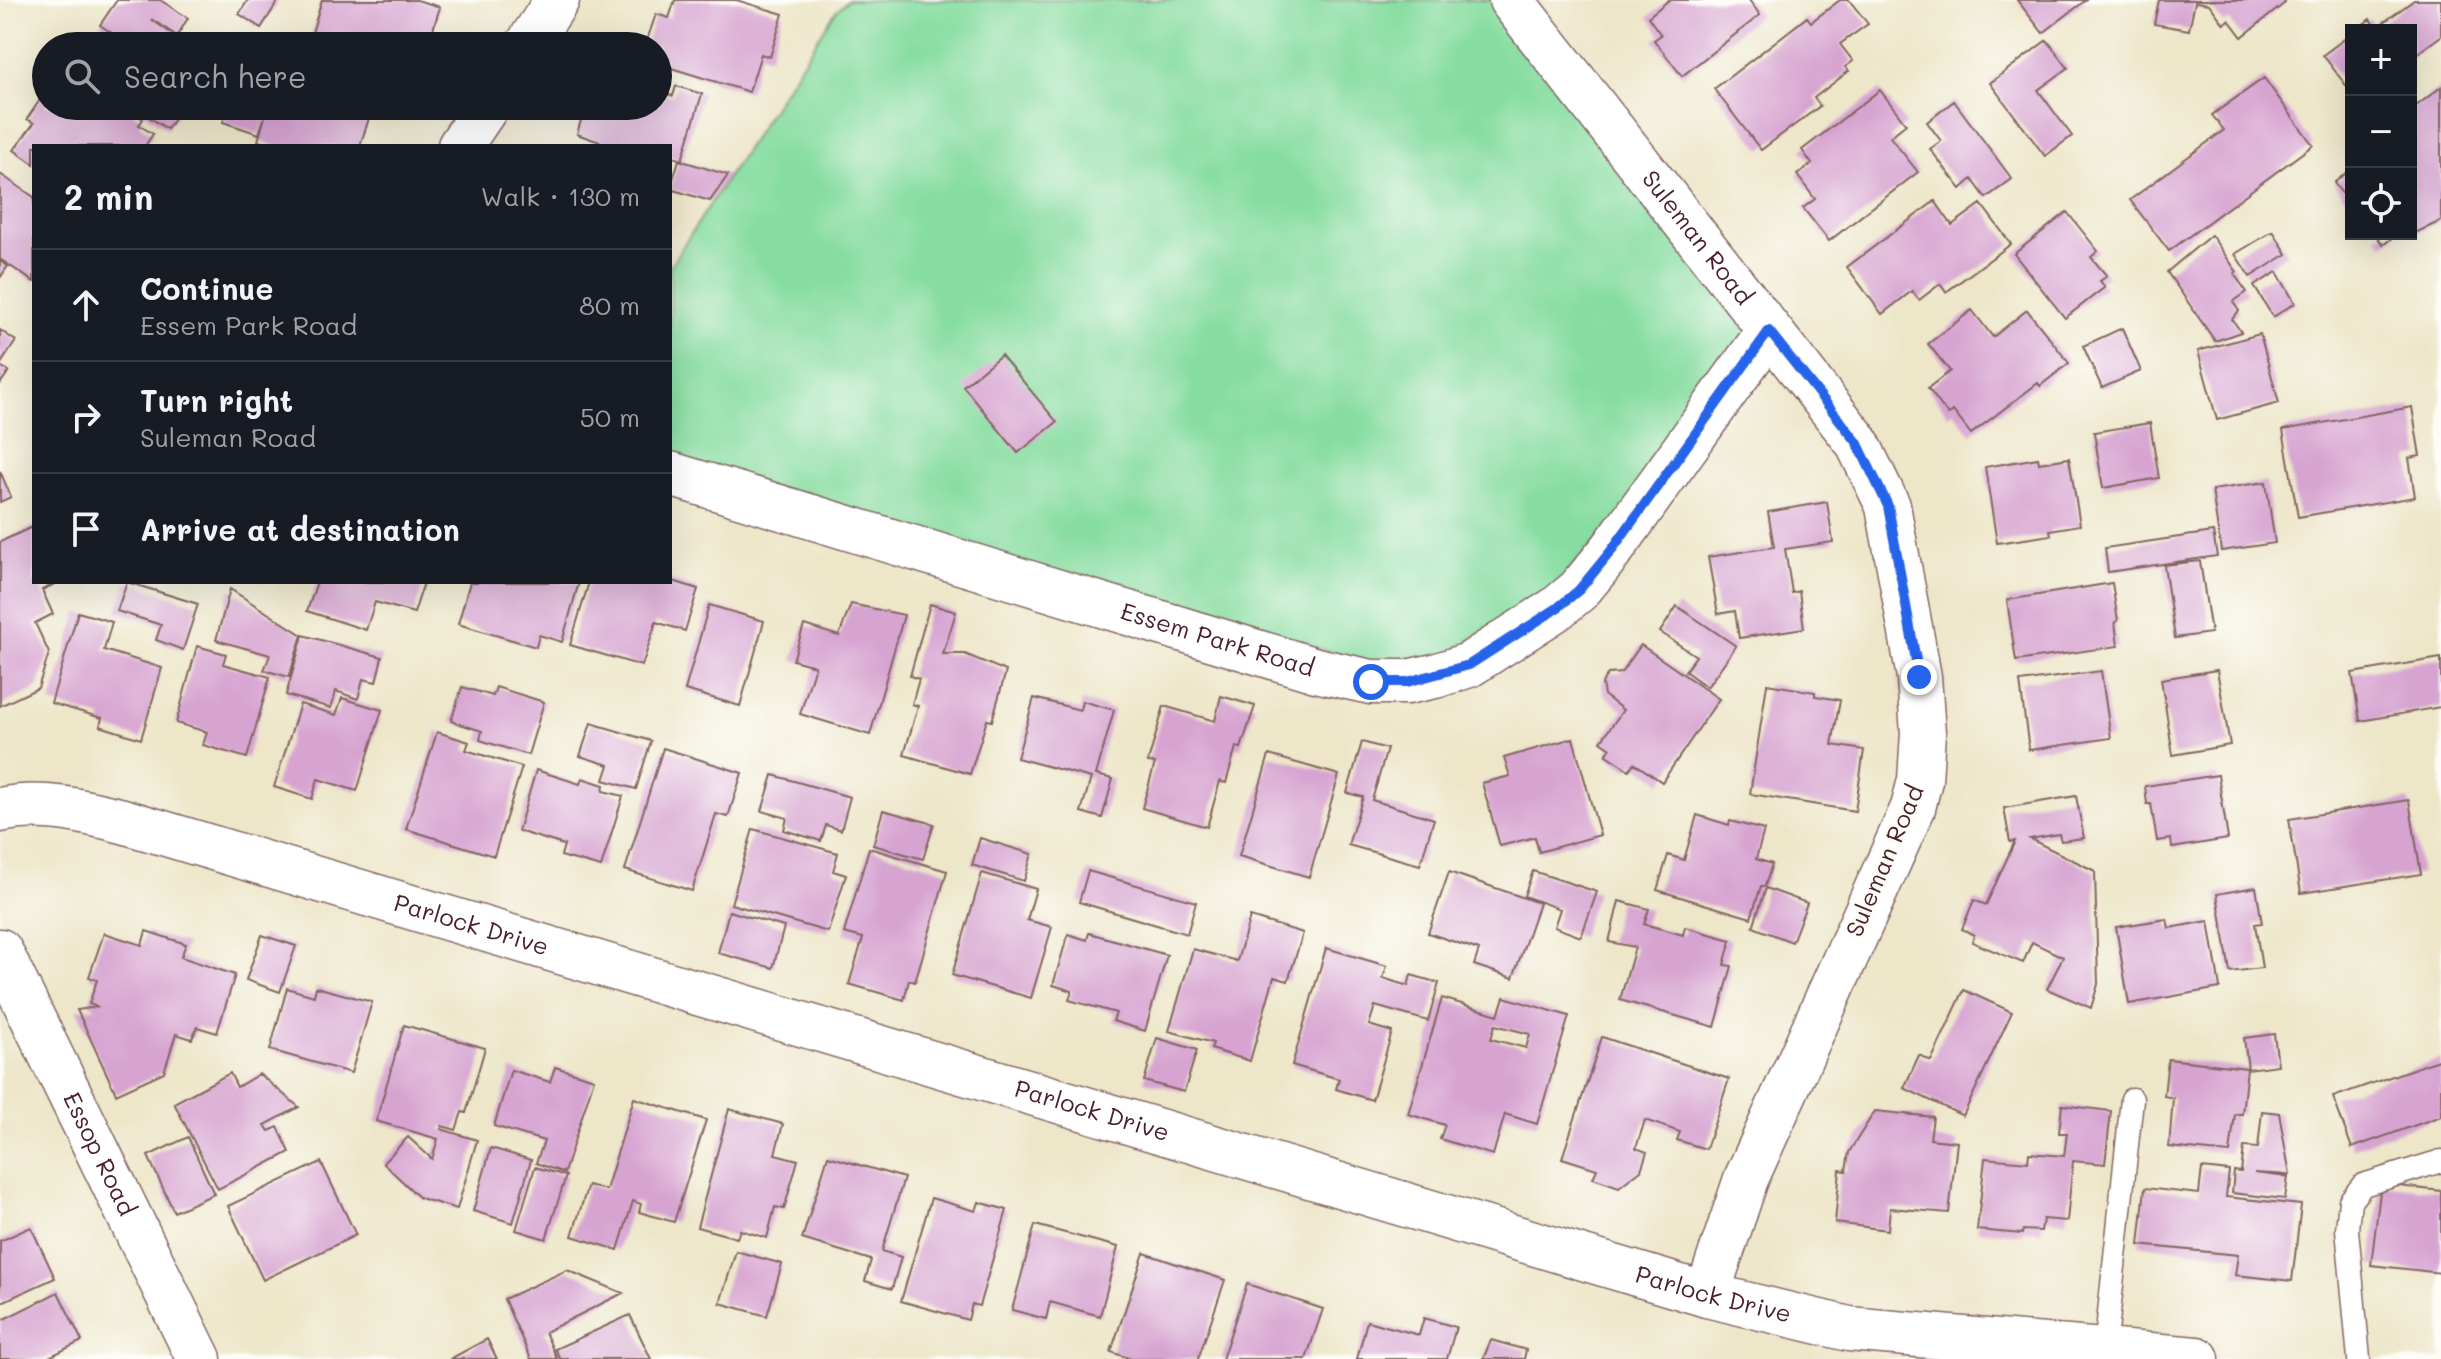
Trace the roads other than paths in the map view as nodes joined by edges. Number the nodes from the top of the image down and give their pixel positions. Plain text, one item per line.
1 (557, 0) edge
2 (1511, 0) edge
3 (536, 32) edge
4 (478, 120) edge
5 (461, 144) edge
6 (1769, 331) junction
7 (672, 475) edge
8 (0, 810) edge
9 (0, 951) edge
10 (2132, 1099) dead end
11 (2441, 1161) edge
12 (1707, 1295) junction
13 (1840, 1344) edge
14 (2105, 1350) junction
15 (199, 1359) edge
16 (2197, 1359) edge
17 (2359, 1359) edge

1 - 3 street
2 - 6 street, Suleman Road
4 - 5 street
6 - 7 street, Essem Park Road
6 - 12 street, Suleman Road
8 - 12 street, Parlock Drive
9 - 15 street, Essop Road
10 - 14 lane
11 - 17 lane
12 - 13 street, Parlock Drive
13 - 14 street, Parlock Drive
14 - 16 street, Parlock Drive

